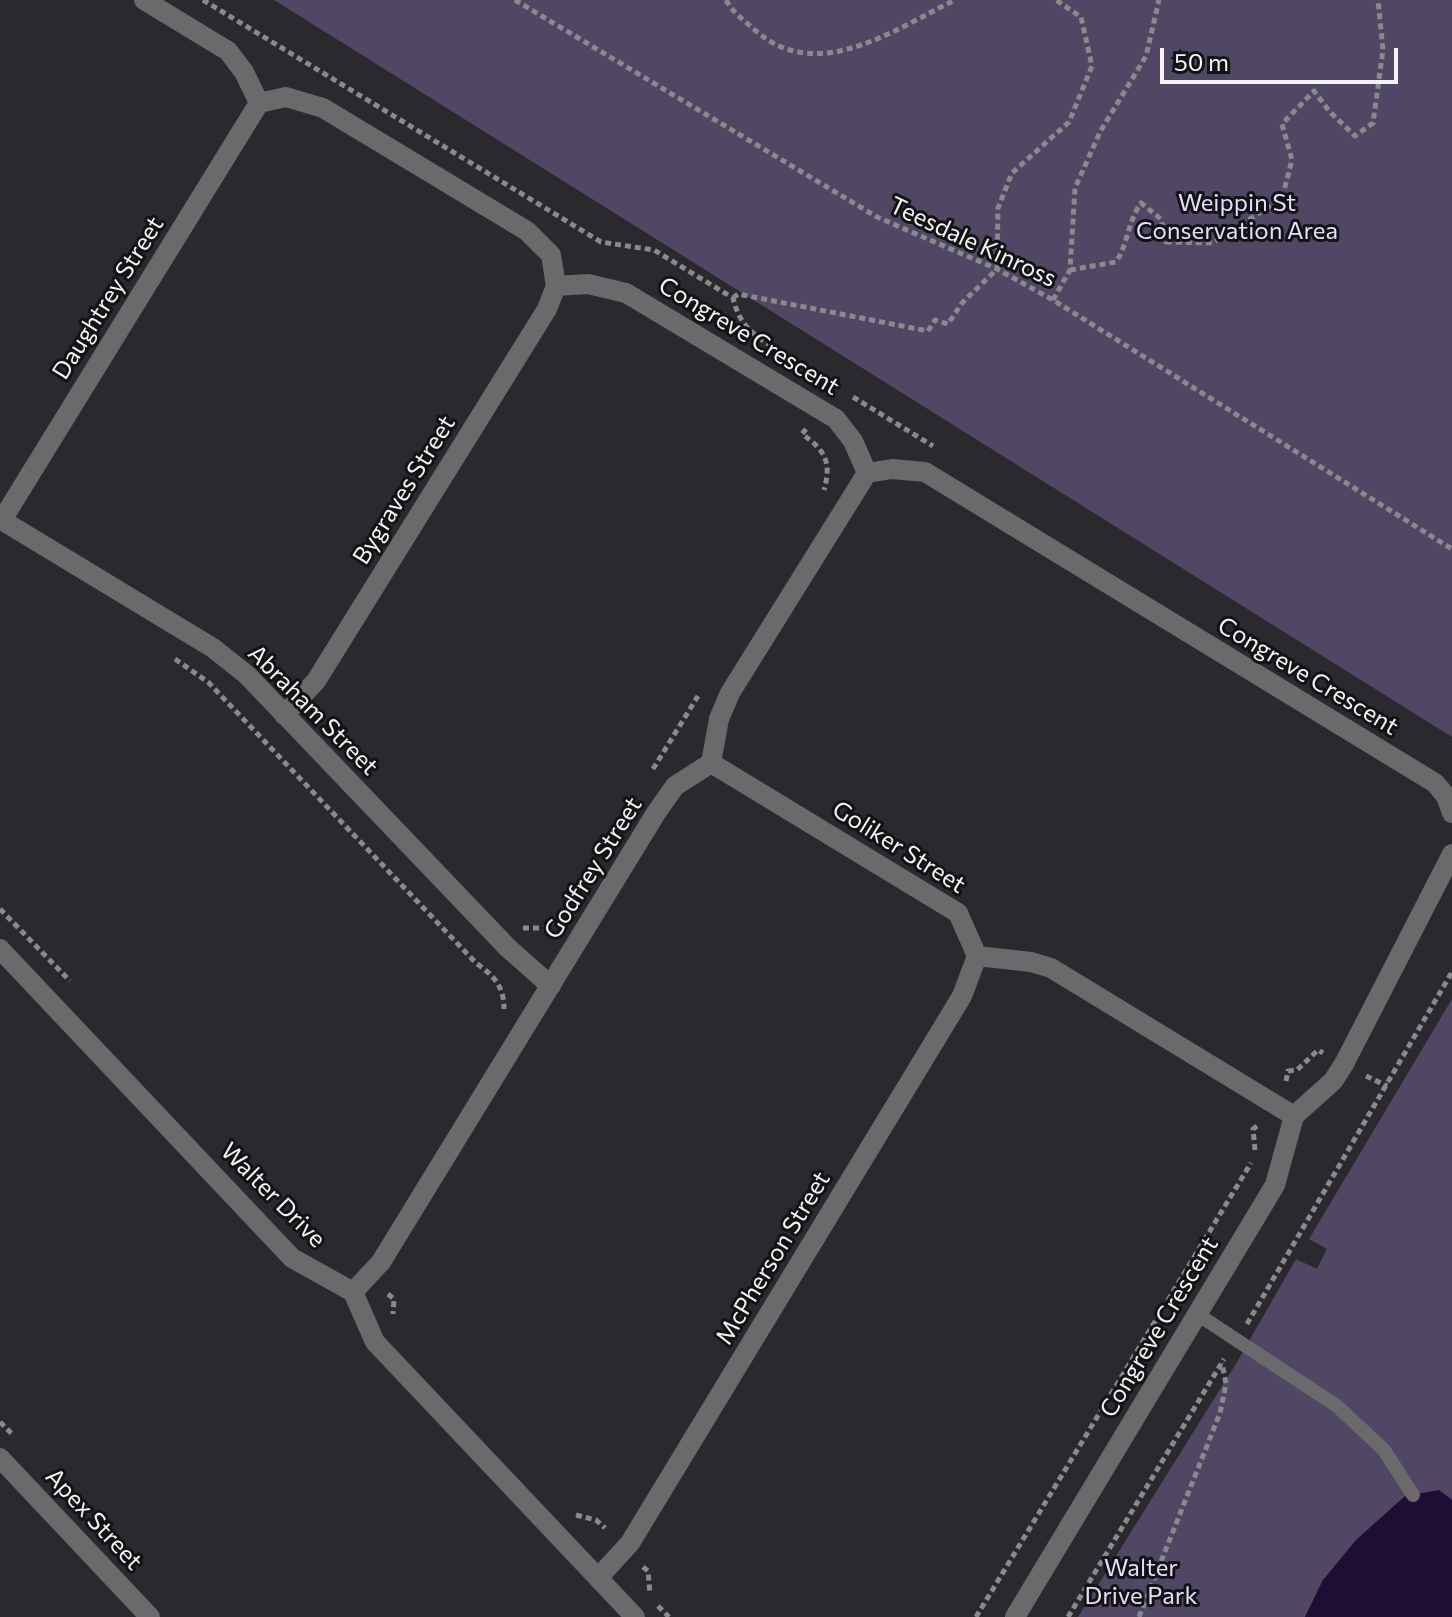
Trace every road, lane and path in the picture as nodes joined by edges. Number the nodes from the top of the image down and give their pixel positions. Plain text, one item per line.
1 (144, 0) edge
2 (203, 0) edge
3 (515, 0) edge
4 (726, 0) edge
5 (955, 0) edge
6 (1056, 0) edge
7 (1159, 0) edge
8 (1378, 0) edge
9 (259, 103) junction
10 (997, 269) junction
11 (1070, 270) junction
12 (556, 286) junction
13 (733, 298) junction
14 (1053, 300) junction
15 (784, 354) dead end
16 (841, 390) dead end
17 (806, 428) dead end
18 (944, 452) dead end
19 (867, 473) junction
20 (824, 492) dead end
21 (1, 520) edge
22 (1452, 549) edge
23 (163, 652) dead end
24 (707, 682) dead end
25 (284, 715) junction
26 (711, 763) junction
27 (648, 777) dead end
28 (1452, 813) edge
29 (1452, 854) edge
30 (0, 909) edge
31 (565, 910) dead end
32 (518, 935) dead end
33 (0, 949) edge
34 (977, 956) junction
35 (1452, 972) edge
36 (74, 985) dead end
37 (551, 986) junction
38 (503, 1017) dead end
39 (1325, 1055) dead end
40 (1361, 1073) dead end
41 (1286, 1080) dead end
42 (1387, 1086) junction
43 (1294, 1116) junction
44 (1261, 1123) dead end
45 (353, 1292) junction
46 (1197, 1314) junction
47 (1238, 1340) junction
48 (1222, 1362) junction
49 (0, 1458) edge
50 (1413, 1495) dead end
51 (642, 1567) dead end
52 (598, 1578) junction
53 (150, 1617) edge
54 (635, 1617) edge
55 (669, 1617) edge
56 (976, 1617) edge
57 (1015, 1617) edge
58 (1068, 1617) edge
59 (1139, 1617) edge

1 - 9 street
2 - 13 path
3 - 10 path, Teesdale Kinross
4 - 5 path
6 - 10 path
7 - 11 path
8 - 11 path
9 - 12 street
9 - 21 street, Daughtrey Street
10 - 13 path
10 - 14 path, Teesdale Kinross
11 - 14 path
12 - 19 street, Congreve Crescent
12 - 25 street, Bygraves Street
13 - 15 path
14 - 22 path, Teesdale Kinross
16 - 18 path
17 - 20 path
19 - 26 street
19 - 28 street, Congreve Crescent
21 - 25 street, Abraham Street
23 - 38 path
24 - 27 path
25 - 37 street, Abraham Street
26 - 34 street, Goliker Street
26 - 37 street, Godfrey Street
29 - 43 street
30 - 36 path
31 - 32 path
33 - 45 street, Walter Drive
34 - 43 street
34 - 52 street, McPherson Street
35 - 42 path
37 - 45 street, Godfrey Street
39 - 41 path
40 - 42 path
42 - 47 path
43 - 46 street, Congreve Crescent
44 - 56 path
45 - 52 street
46 - 47 lane
46 - 57 street, Congreve Crescent
47 - 48 path
47 - 50 lane
48 - 58 path
48 - 59 path
49 - 53 street, Apex Street
51 - 55 path
52 - 54 street

